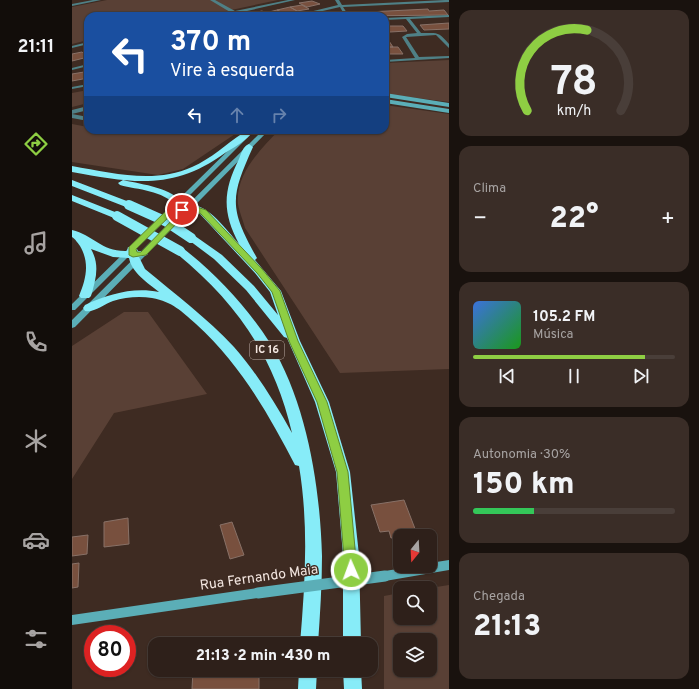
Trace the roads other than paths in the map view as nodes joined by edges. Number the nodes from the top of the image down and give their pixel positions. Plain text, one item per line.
1 (99, 0) edge
2 (212, 0) edge
3 (293, 0) edge
4 (337, 0) edge
5 (449, 1) edge
6 (72, 6) edge
7 (342, 8) junction
8 (233, 12) edge
9 (239, 12) edge
10 (318, 12) edge
11 (326, 12) edge
12 (344, 12) edge
13 (449, 16) edge
14 (407, 18) junction
15 (389, 19) edge
16 (420, 34) junction
17 (84, 45) edge
18 (72, 47) edge
19 (449, 47) edge
20 (449, 54) edge
21 (389, 57) edge
22 (417, 57) junction
23 (449, 57) edge
24 (389, 60) edge
25 (84, 63) edge
26 (72, 65) edge
27 (84, 66) edge
28 (72, 69) edge
29 (84, 86) edge
30 (72, 88) edge
31 (389, 96) edge
32 (389, 102) edge
33 (449, 105) edge
34 (84, 109) edge
35 (449, 111) edge
36 (72, 112) edge
37 (72, 116) edge
38 (84, 118) edge
39 (72, 121) edge
40 (84, 123) edge
41 (246, 134) edge
42 (247, 134) edge
43 (262, 134) edge
44 (249, 147) junction
45 (72, 170) edge
46 (72, 183) edge
47 (72, 198) edge
48 (183, 208) junction
49 (171, 210) joint
50 (72, 233) edge
51 (134, 255) junction
52 (259, 271) junction
53 (84, 296) junction
54 (176, 302) junction
55 (72, 308) edge
56 (89, 308) junction
57 (72, 325) edge
58 (294, 341) junction
59 (308, 476) junction
60 (449, 565) edge
61 (72, 620) edge
62 (310, 637) edge
63 (352, 637) edge
64 (308, 677) edge
65 (352, 677) edge
66 (307, 689) edge
67 (352, 689) edge

1 - 6 street
2 - 8 street
3 - 9 street
4 - 7 street
5 - 7 street
7 - 10 street
7 - 11 street
7 - 12 street
13 - 14 street
14 - 15 street
14 - 16 street
16 - 19 street
16 - 22 street
17 - 18 street
20 - 22 street
21 - 22 street
22 - 23 street
22 - 24 street
25 - 26 street
27 - 28 street
29 - 30 street
31 - 33 main road
32 - 35 main road
34 - 36 street
37 - 38 street
39 - 40 street
41 - 45 highway
42 - 48 main road
43 - 44 main road
44 - 48 main road
44 - 52 highway
45 - 48 highway
46 - 58 highway, IC 16, bridge
47 - 59 highway, IC 16, bridge
48 - 49 highway
48 - 51 main road
48 - 52 highway
49 - 51 main road
50 - 51 highway
50 - 53 highway
51 - 53 main road
51 - 54 highway
51 - 56 main road
52 - 58 highway
53 - 55 main road
54 - 56 highway
54 - 59 highway
56 - 57 main road
58 - 63 highway, IC 16
59 - 62 highway, IC 16
60 - 61 main road, Rua Fernando Maia, bridge
64 - 66 highway
65 - 67 highway

